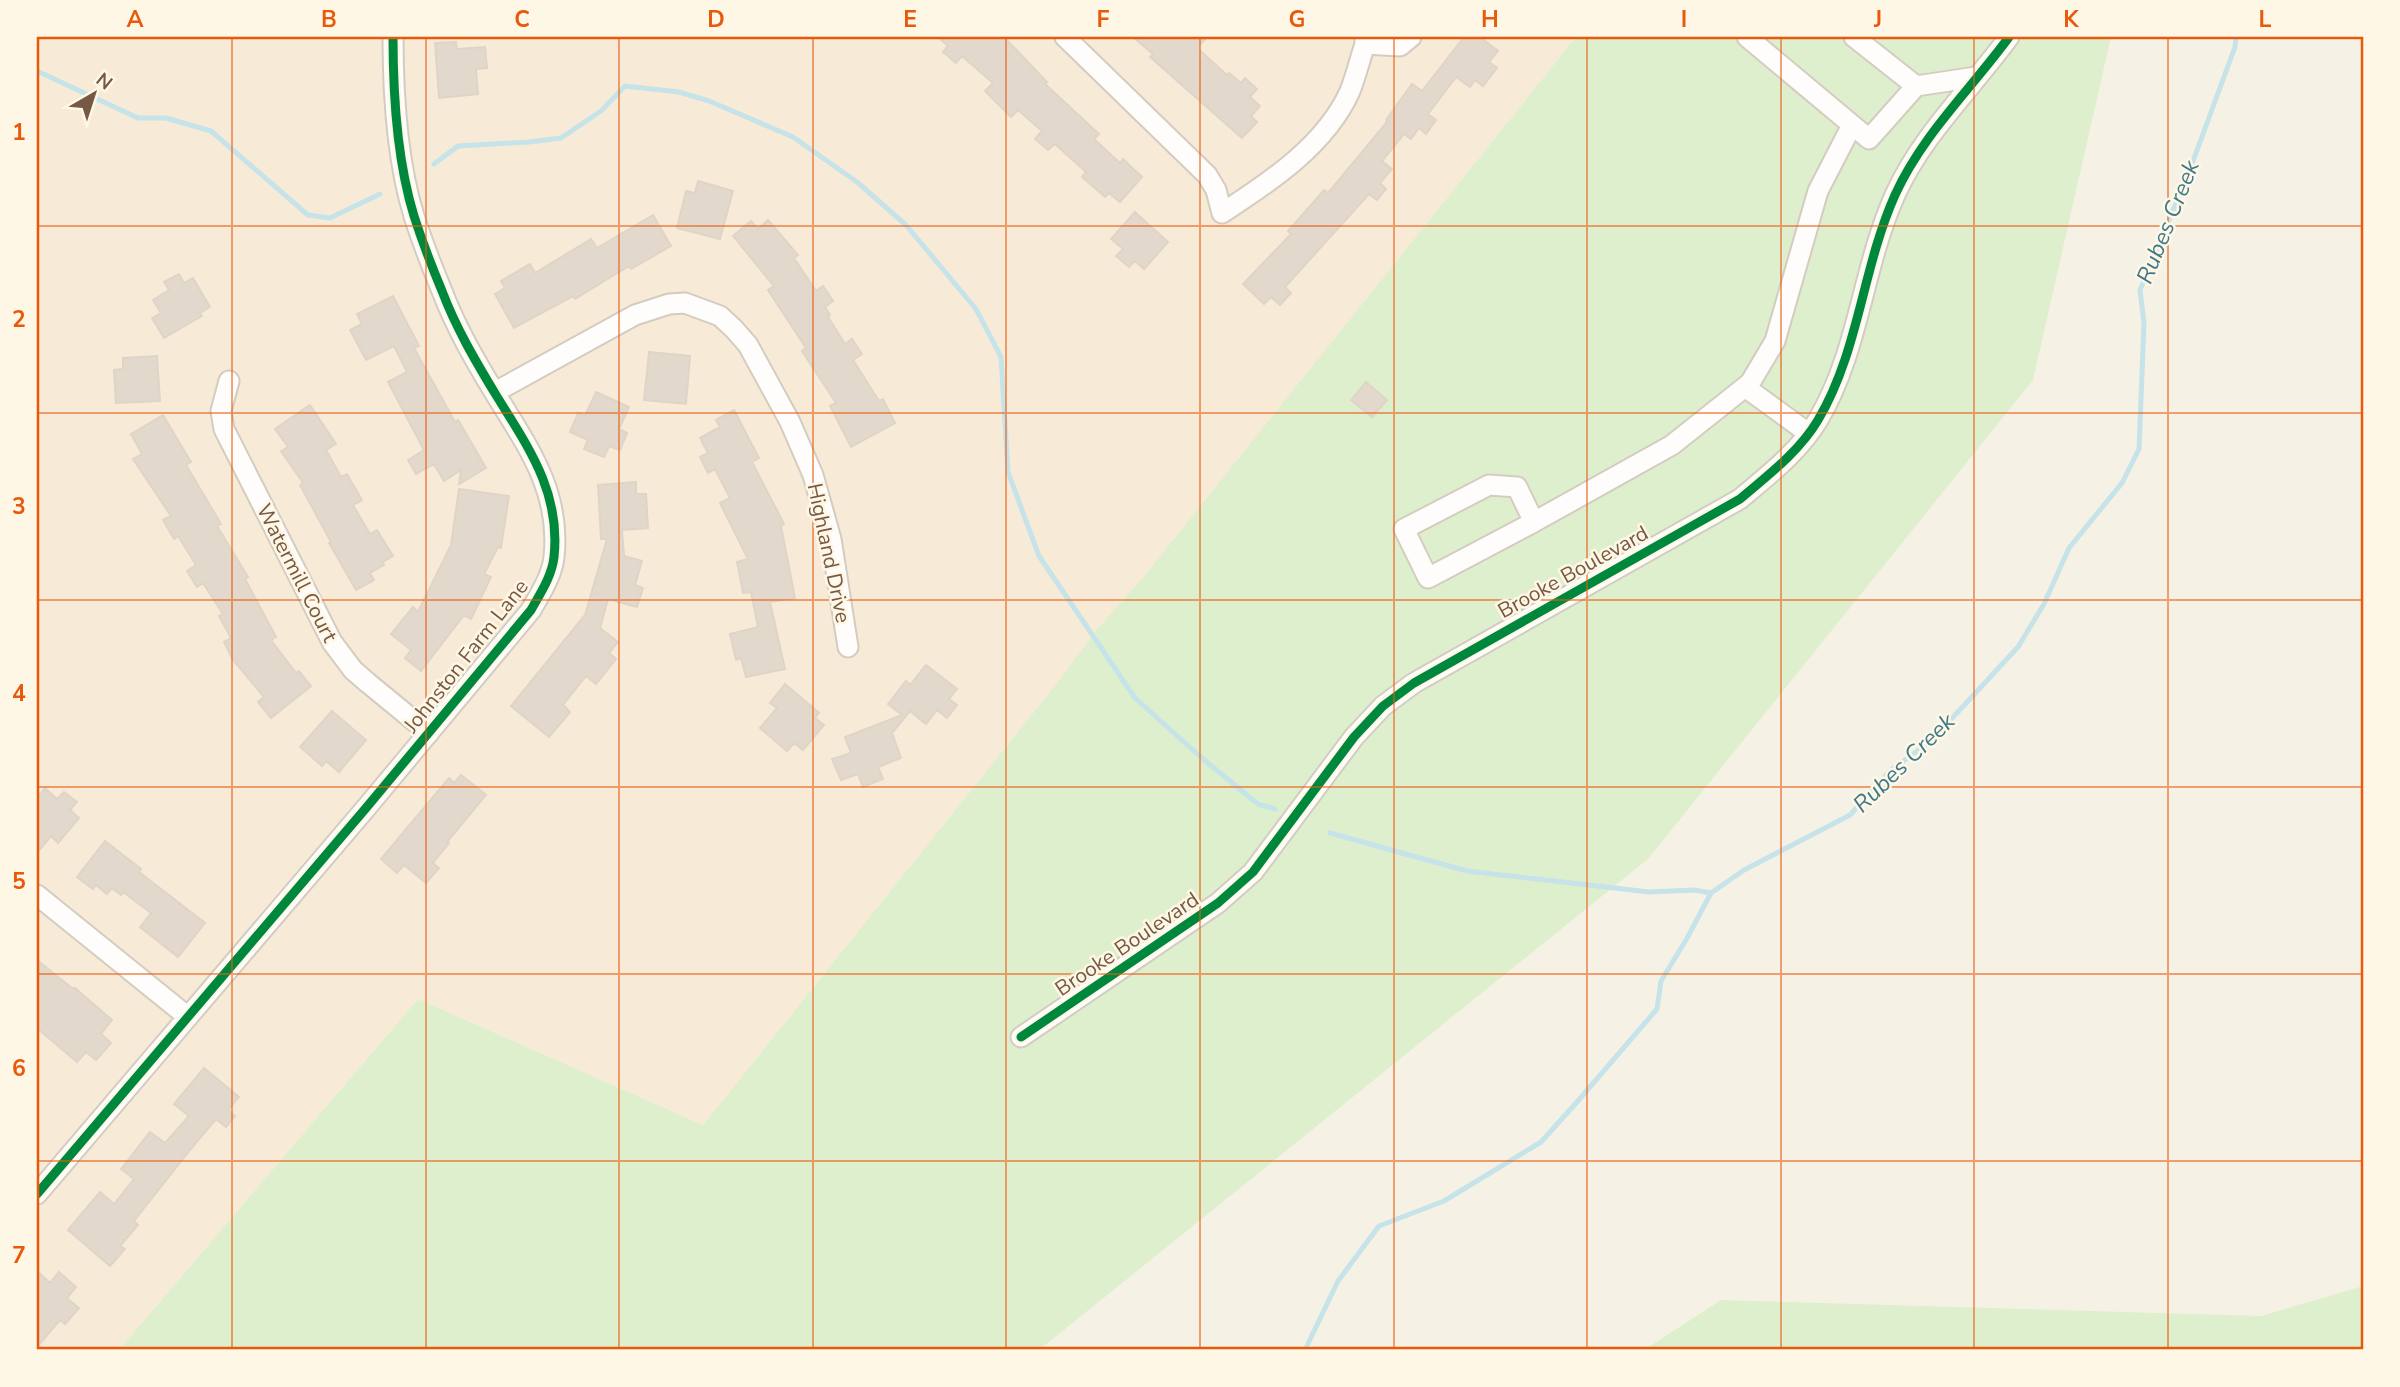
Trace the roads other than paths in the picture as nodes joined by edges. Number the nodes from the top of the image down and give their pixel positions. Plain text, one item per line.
1 (393, 37) edge
2 (1065, 37) edge
3 (1412, 37) edge
4 (1747, 37) edge
5 (1854, 37) edge
6 (2009, 37) edge
7 (1365, 40) edge
8 (1976, 77) junction
9 (1916, 86) junction
10 (1852, 125) junction
11 (229, 381) dead end
12 (1745, 387) junction
13 (495, 392) junction
14 (1808, 433) junction
15 (1534, 522) junction
16 (848, 647) dead end
17 (429, 733) junction
18 (37, 895) edge
19 (188, 1017) junction
20 (1021, 1037) dead end
21 (37, 1194) edge

1 - 13 street, Johnston Farm Lane
2 - 7 street
3 - 7 street
4 - 10 street
5 - 9 street
6 - 8 street, Brooke Boulevard
8 - 9 street
8 - 14 street, Brooke Boulevard
9 - 10 street
10 - 12 street
11 - 17 street, Watermill Court
12 - 14 street
12 - 15 street
13 - 16 street, Highland Drive
13 - 17 street, Johnston Farm Lane
14 - 20 street, Brooke Boulevard
15 - 15 street
17 - 19 street, Johnston Farm Lane
18 - 19 street
19 - 21 street, Johnston Farm Lane

